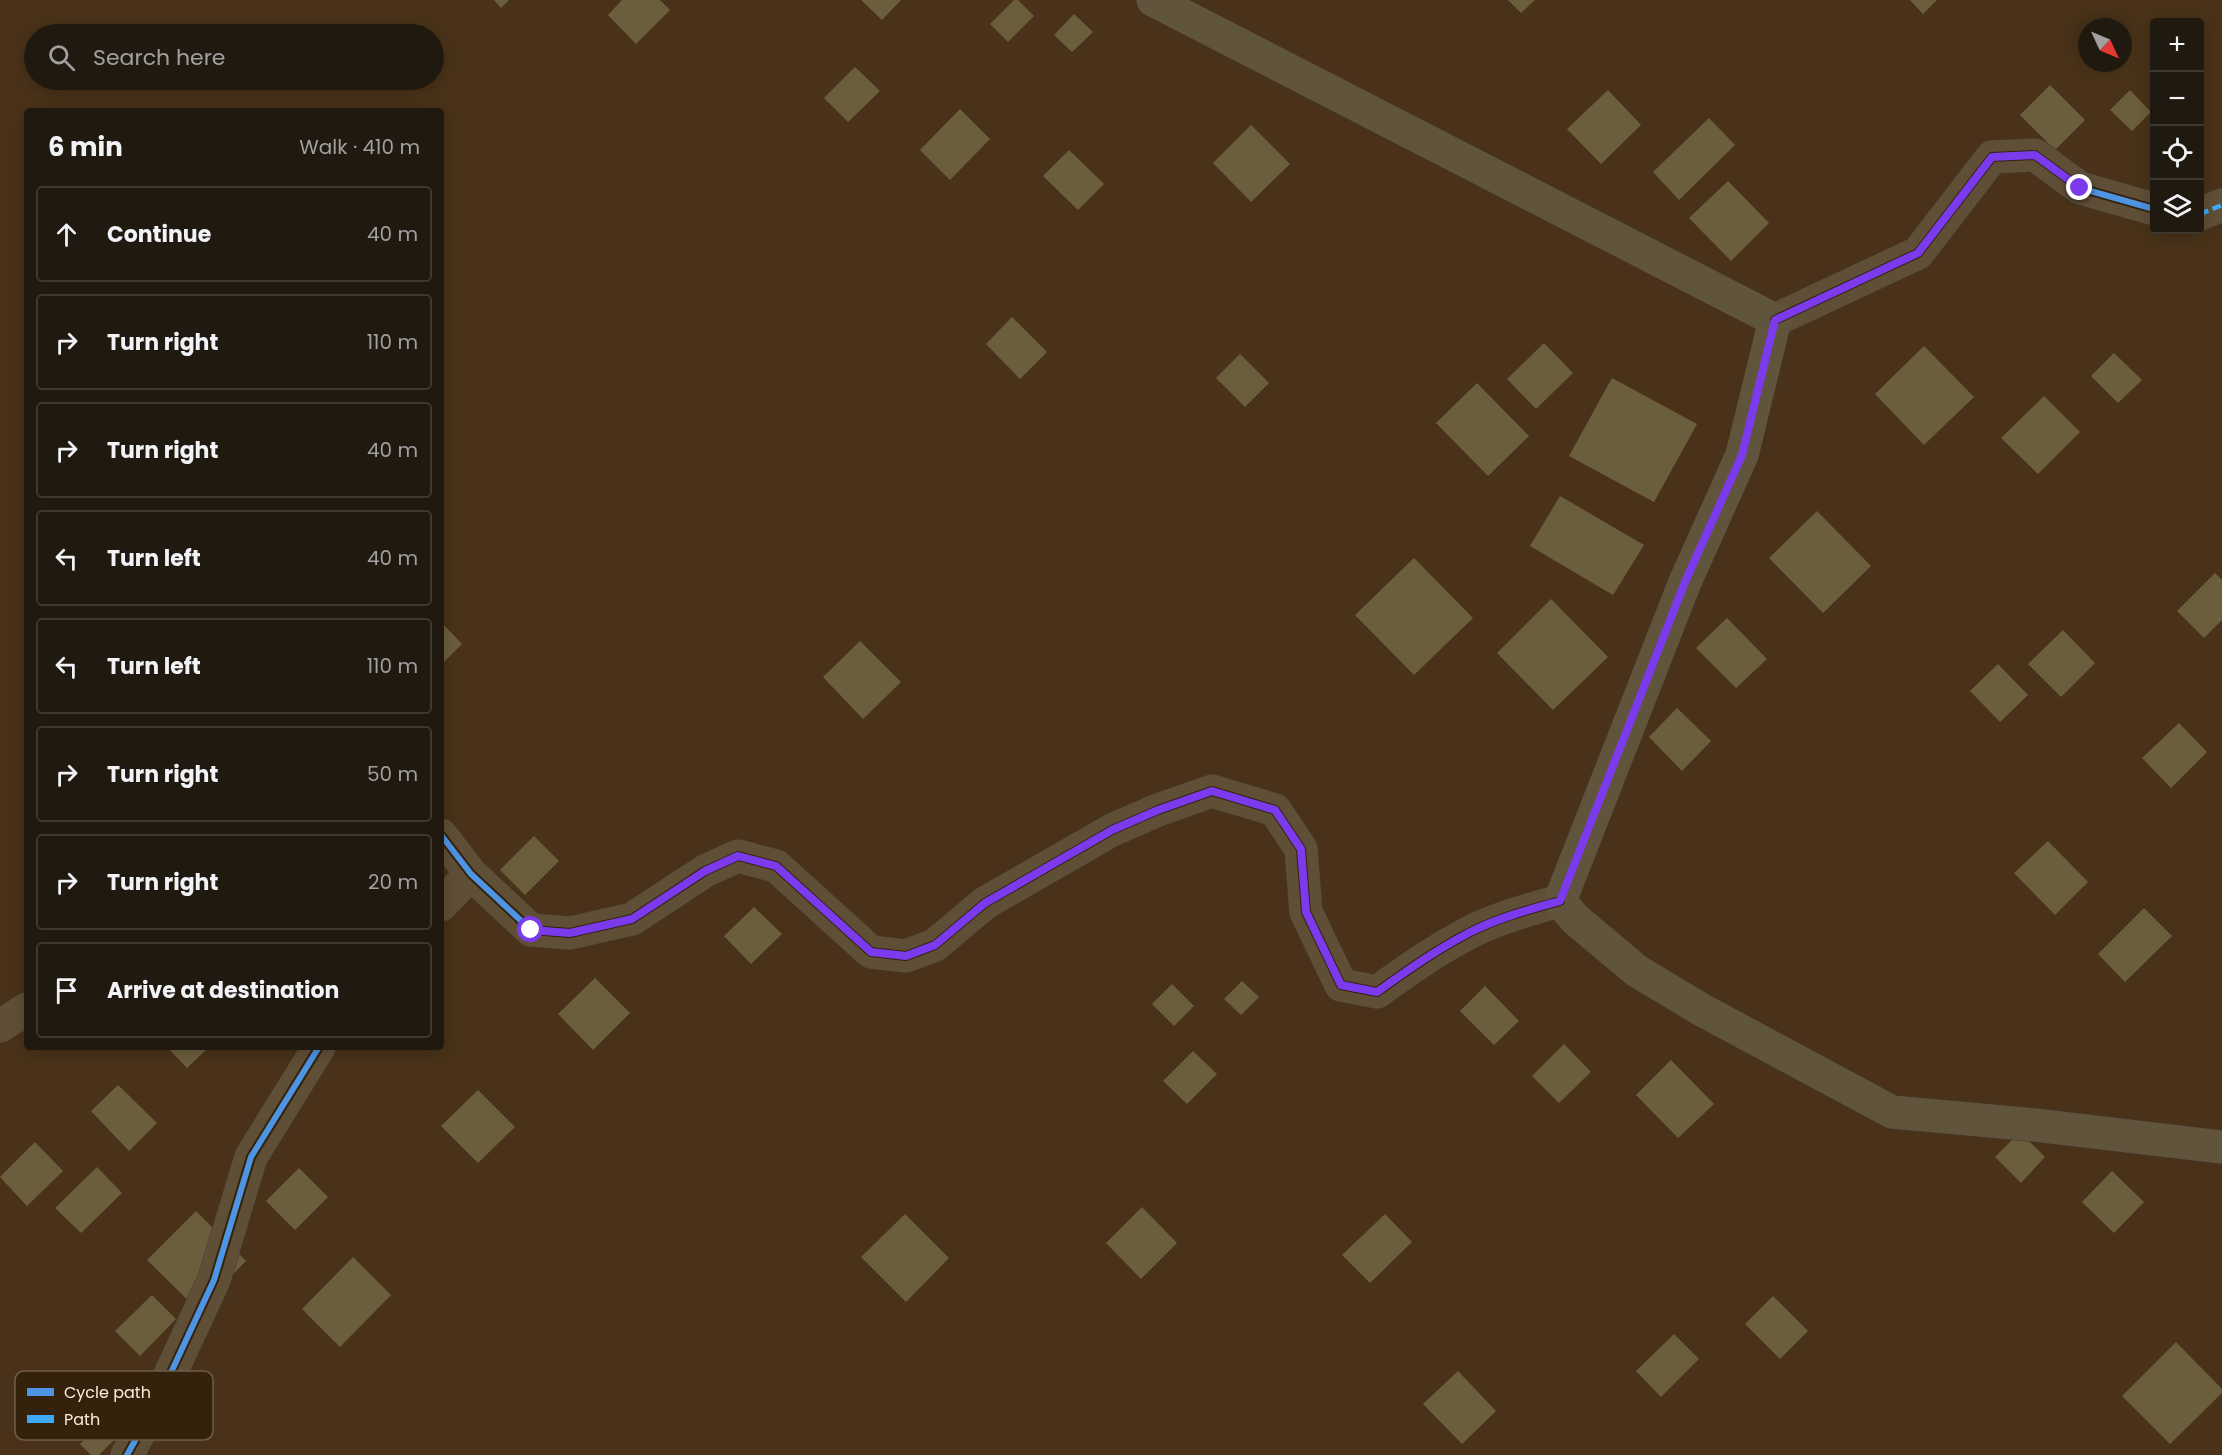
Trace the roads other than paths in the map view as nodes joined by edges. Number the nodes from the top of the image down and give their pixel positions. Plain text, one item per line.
1 (1153, 0) edge
2 (2222, 205) edge
3 (2150, 208) edge
4 (2204, 212) edge
5 (1775, 320) junction
6 (444, 839) edge
7 (471, 874) junction
8 (444, 901) edge
9 (1560, 901) junction
10 (24, 1011) edge
11 (0, 1026) edge
12 (317, 1050) edge
13 (2222, 1147) edge
14 (172, 1371) edge
15 (135, 1440) edge
16 (127, 1455) edge

1 - 5 main road
2 - 4 street
3 - 5 street
5 - 9 main road
6 - 7 street
7 - 8 street
7 - 9 street
9 - 13 main road
10 - 11 street
12 - 14 street
15 - 16 street

